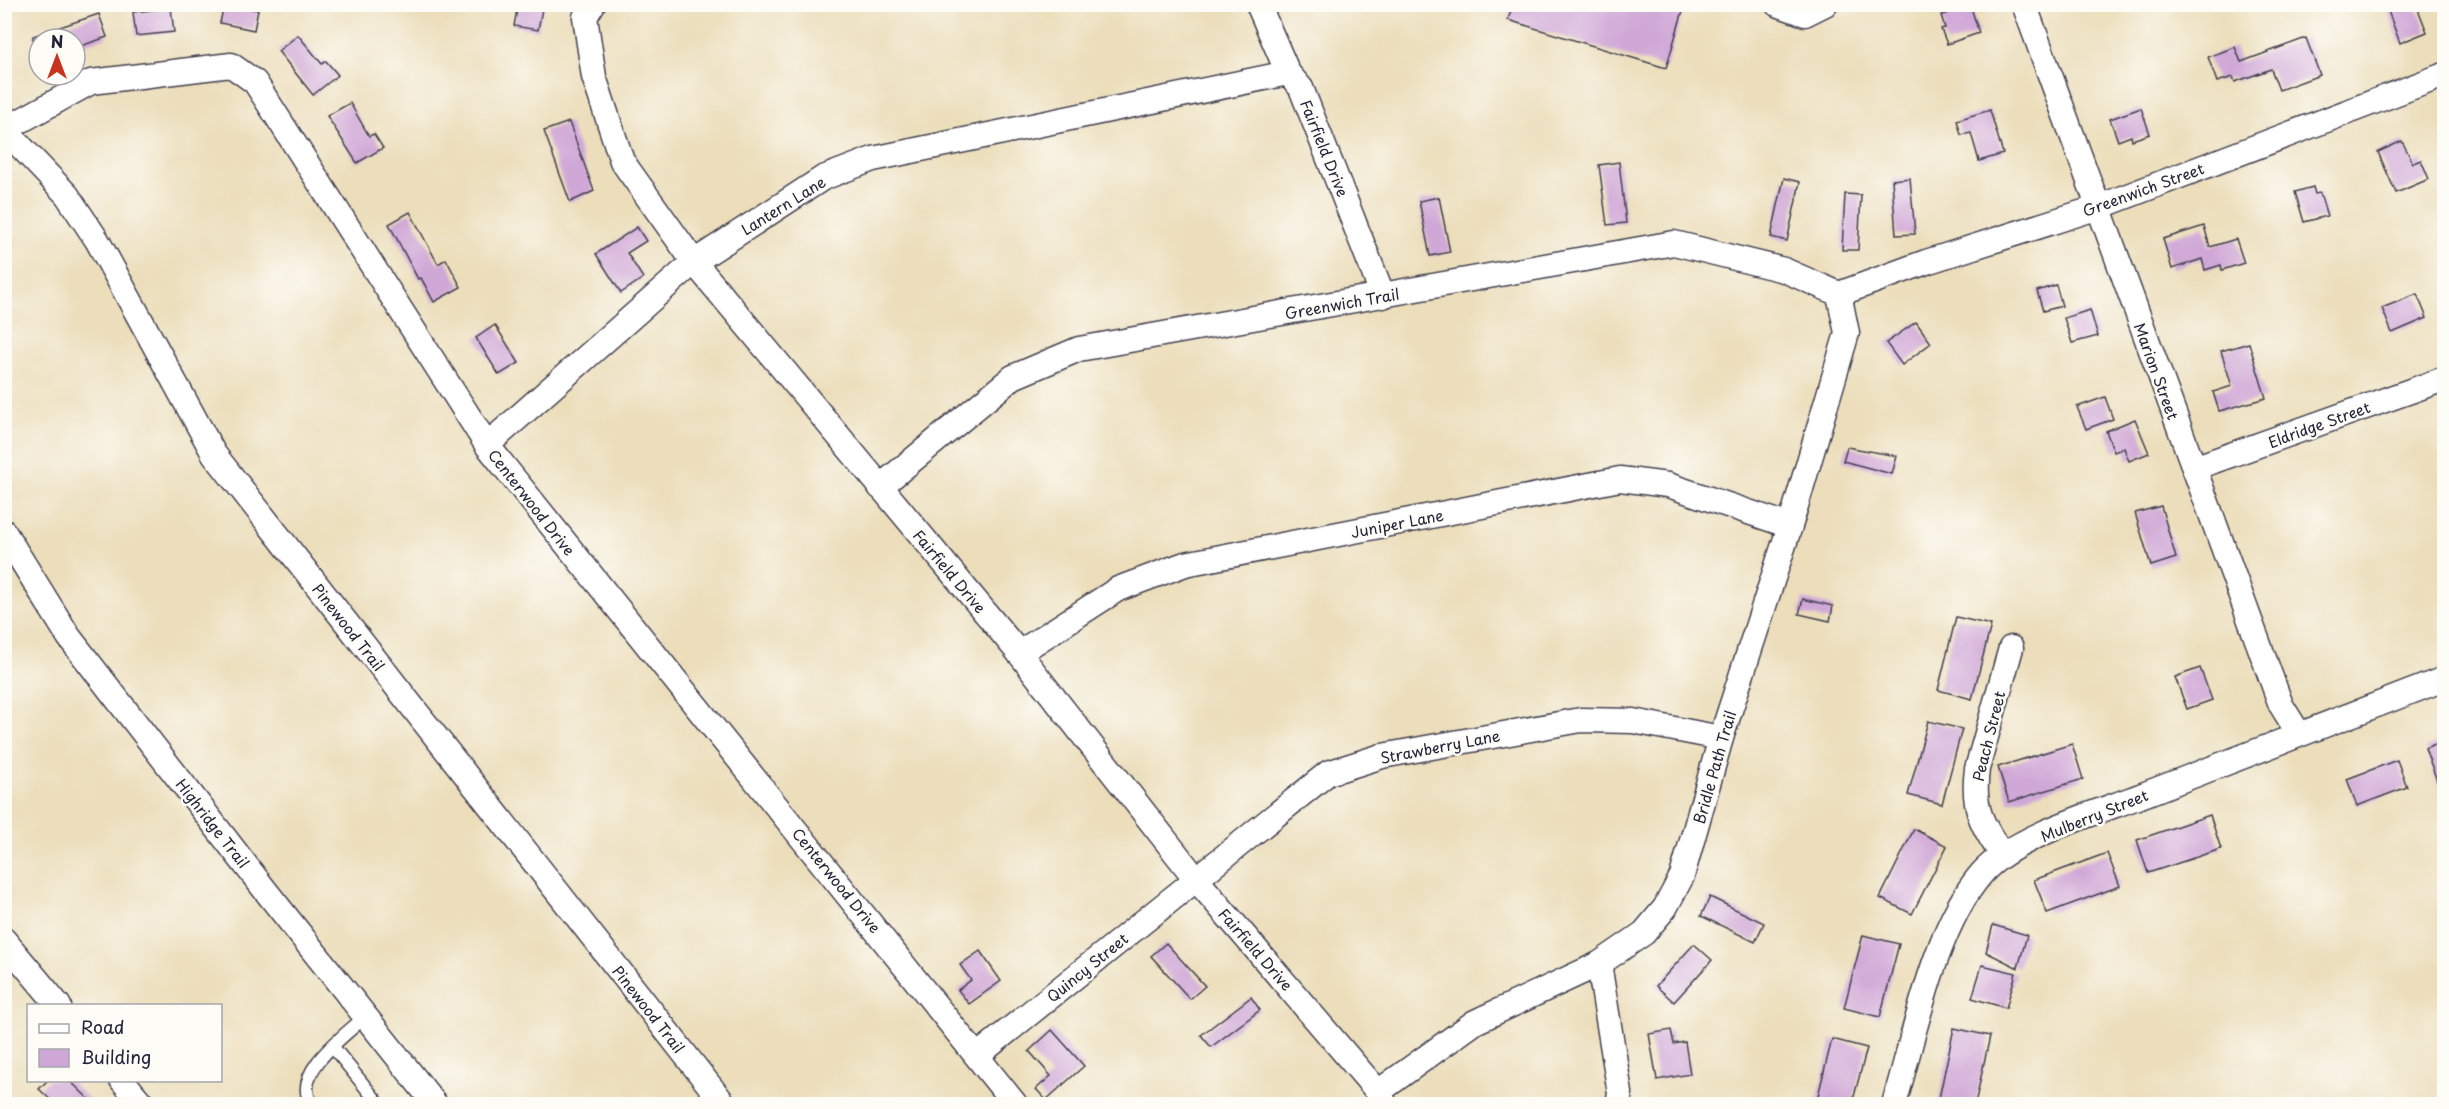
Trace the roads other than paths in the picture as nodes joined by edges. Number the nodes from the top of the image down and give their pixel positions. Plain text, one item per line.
1 (593, 4) edge
2 (1258, 4) edge
3 (1777, 4) edge
4 (2024, 4) edge
5 (1822, 5) edge
6 (1288, 72) junction
7 (2445, 75) edge
8 (5, 130) edge
9 (2096, 208) junction
10 (694, 262) junction
11 (1839, 294) junction
12 (1383, 296) junction
13 (2445, 379) edge
14 (487, 445) junction
15 (2194, 468) junction
16 (880, 486) junction
17 (1790, 526) junction
18 (4, 532) edge
19 (2011, 648) dead end
20 (1019, 653) junction
21 (2445, 679) edge
22 (2299, 734) junction
23 (1721, 738) junction
24 (2002, 855) junction
25 (1196, 879) junction
26 (5, 940) edge
27 (1599, 964) junction
28 (58, 1004) edge
29 (365, 1017) junction
30 (333, 1047) junction
31 (978, 1055) junction
32 (124, 1082) edge
33 (1382, 1098) edge
34 (142, 1104) edge
35 (312, 1104) edge
36 (379, 1104) edge
37 (435, 1104) edge
38 (724, 1104) edge
39 (1015, 1104) edge
40 (1618, 1104) edge
41 (1894, 1104) edge

1 - 10 street, Fairfield Drive
2 - 6 street, Fairfield Drive
3 - 5 street
4 - 9 street, Marion Street
6 - 10 street, Lantern Lane
6 - 12 street, Fairfield Drive
7 - 9 street, Greenwich Street
8 - 14 street, Centerwood Drive
8 - 38 street, Pinewood Trail
9 - 11 street, Greenwich Street
9 - 15 street, Marion Street
10 - 14 street, Lantern Lane
10 - 16 street, Fairfield Drive
11 - 12 street, Greenwich Trail
11 - 17 street, Bridle Path Trail
12 - 16 street, Greenwich Trail
13 - 15 street, Eldridge Street
14 - 31 street, Centerwood Drive
15 - 22 street, Marion Street
16 - 20 street, Fairfield Drive
17 - 20 street, Juniper Lane
17 - 23 street, Bridle Path Trail
18 - 29 street, Highridge Trail
19 - 24 street, Peach Street
20 - 25 street, Fairfield Drive
21 - 22 street, Mulberry Street
22 - 24 street, Mulberry Street
23 - 25 street, Strawberry Lane
23 - 27 street, Bridle Path Trail
24 - 41 street, Mulberry Street
25 - 31 street, Quincy Street
25 - 33 street, Fairfield Drive
26 - 28 street
27 - 33 street, Bridle Path Trail
27 - 40 street
29 - 30 lane
29 - 37 street, Highridge Trail
30 - 35 lane
30 - 36 lane
31 - 39 street, Centerwood Drive
32 - 34 street

